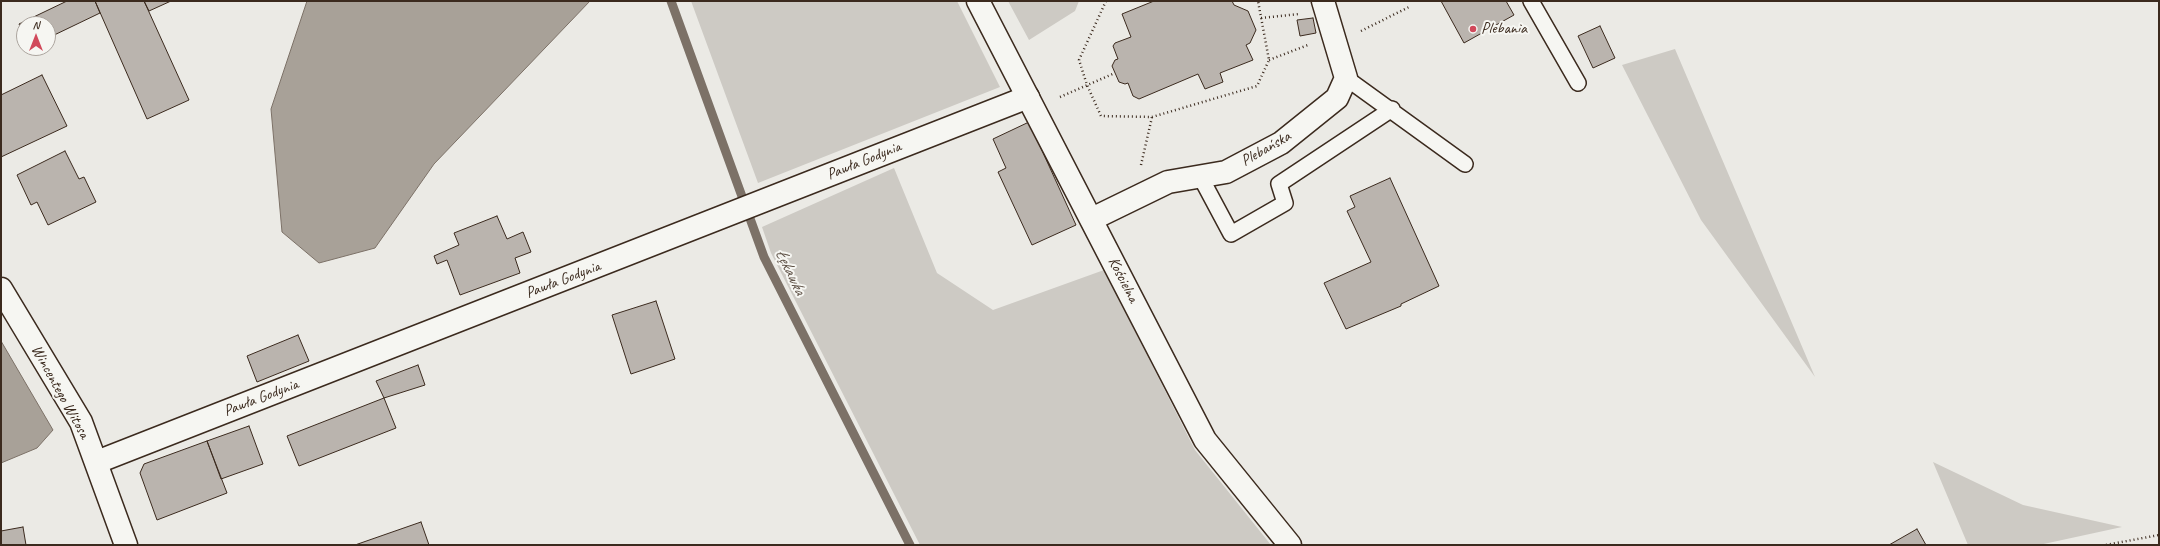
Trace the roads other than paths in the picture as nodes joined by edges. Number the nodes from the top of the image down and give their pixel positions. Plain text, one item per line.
1 (978, 1) edge
2 (1531, 1) edge
3 (1315, 7) edge
4 (1346, 78) junction
5 (1578, 83) dead end
6 (1028, 97) junction
7 (1392, 109) junction
8 (1465, 164) dead end
9 (1200, 176) junction
10 (1092, 219) junction
11 (1, 289) edge
12 (97, 462) junction
13 (126, 545) edge
14 (1290, 545) edge

1 - 6 street, Kościelna
2 - 5 lane
3 - 4 street
4 - 7 lane
4 - 9 street, Plebańska
6 - 10 street, Kościelna
6 - 12 street, Pawła Godynia
7 - 8 lane
7 - 9 lane
9 - 10 street, Plebańska
10 - 14 street, Kościelna
11 - 12 street, Wincentego Witosa
12 - 13 street, Wincentego Witosa

